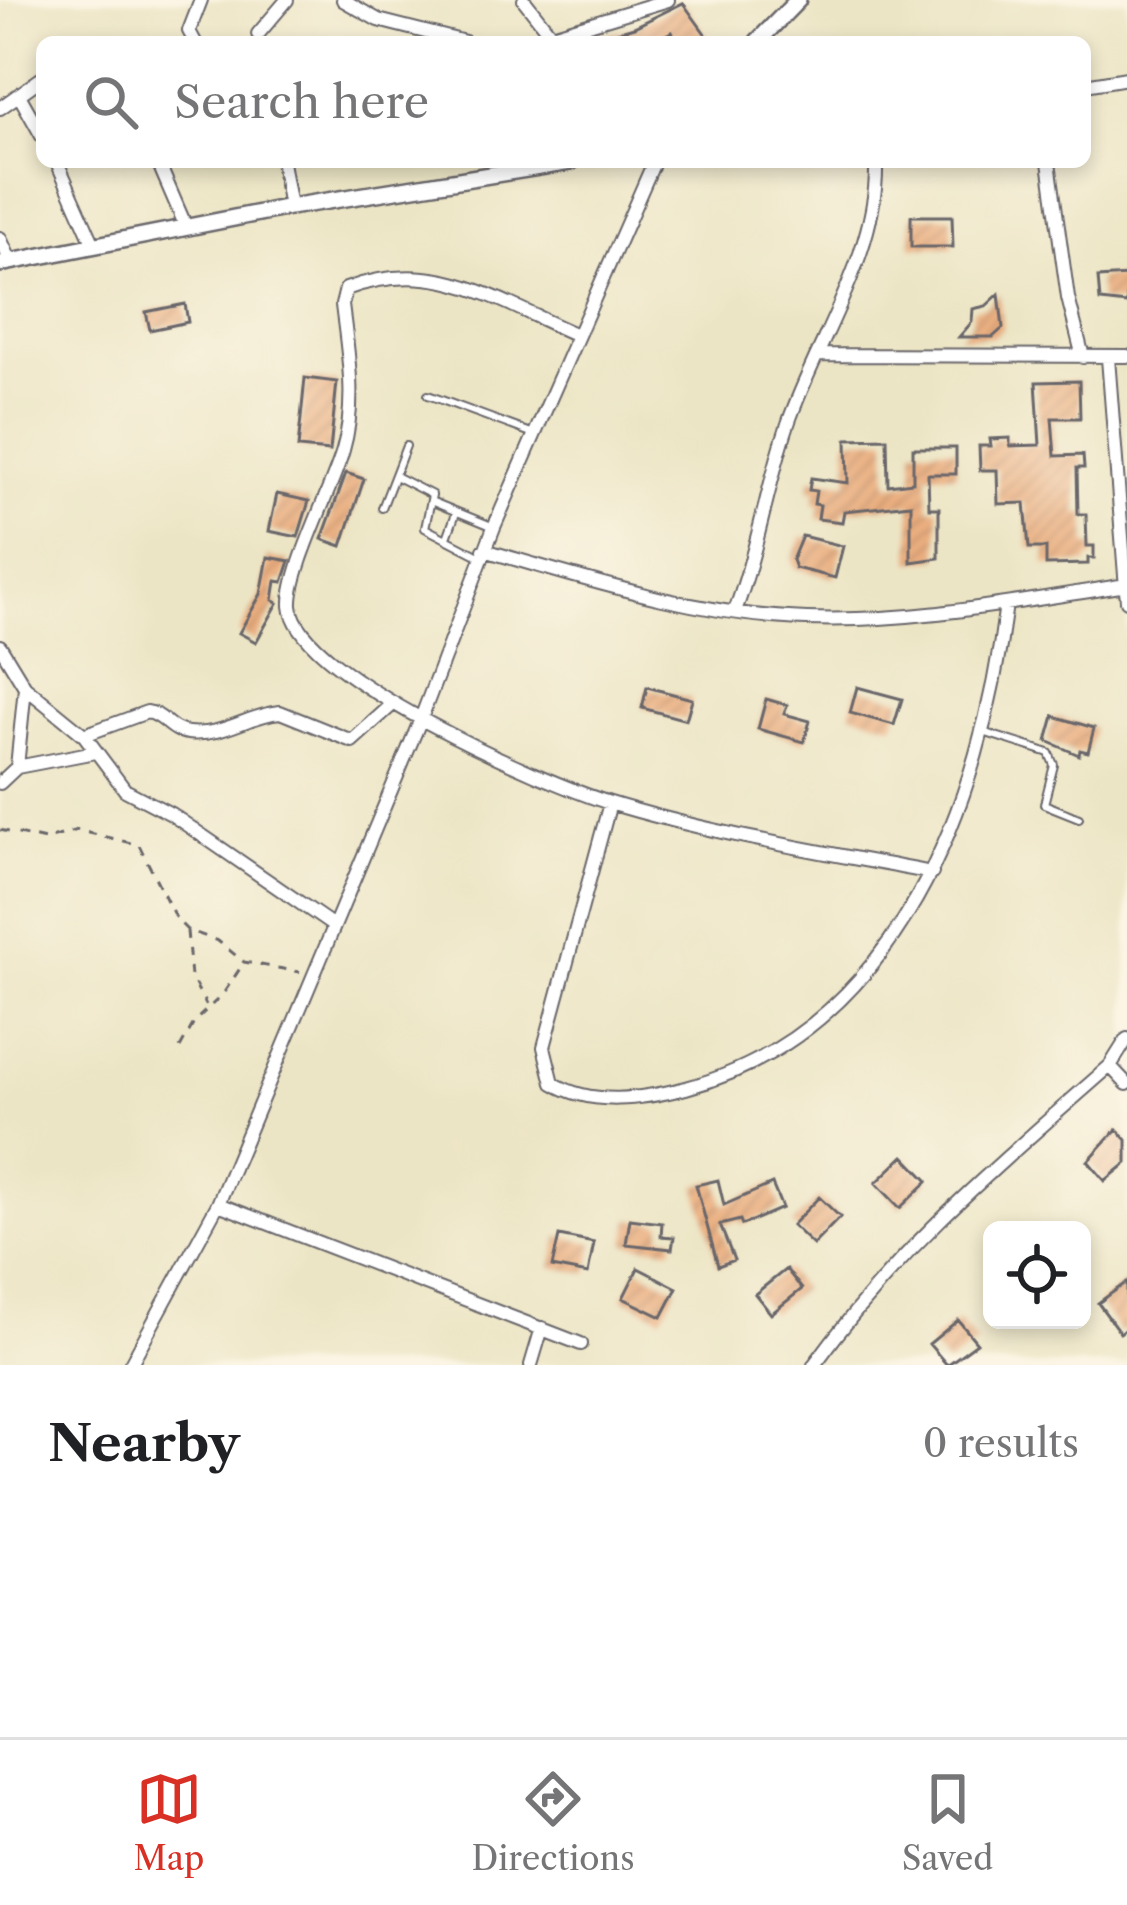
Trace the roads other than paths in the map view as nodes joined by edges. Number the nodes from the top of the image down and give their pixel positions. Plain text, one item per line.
1 (200, 0) edge
2 (286, 0) edge
3 (343, 0) edge
4 (524, 0) edge
5 (668, 0) edge
6 (798, 0) edge
7 (258, 34) dead end
8 (192, 36) edge
9 (441, 36) edge
10 (552, 36) joint
11 (763, 36) edge
12 (1127, 78) edge
13 (36, 82) edge
14 (1091, 84) edge
15 (19, 95) junction
16 (0, 107) edge
17 (36, 125) edge
18 (60, 168) edge
19 (161, 168) edge
20 (283, 168) edge
21 (534, 168) edge
22 (651, 168) edge
23 (875, 168) edge
24 (1050, 168) edge
25 (290, 207) junction
26 (186, 226) junction
27 (0, 238) edge
28 (94, 245) junction
29 (5, 263) edge
30 (578, 335) junction
31 (820, 355) junction
32 (1127, 356) edge
33 (1083, 357) junction
34 (1108, 358) junction
35 (428, 395) dead end
36 (534, 434) junction
37 (406, 446) dead end
38 (395, 476) junction
39 (433, 502) junction
40 (382, 508) dead end
41 (456, 512) junction
42 (494, 527) junction
43 (447, 538) junction
44 (483, 554) junction
45 (1126, 591) edge
46 (1006, 604) junction
47 (735, 611) junction
48 (0, 646) edge
49 (25, 687) junction
50 (392, 704) junction
51 (420, 721) junction
52 (983, 732) junction
53 (84, 735) junction
54 (95, 752) junction
55 (16, 767) junction
56 (0, 783) edge
57 (610, 803) junction
58 (1079, 818) dead end
59 (932, 873) junction
60 (332, 925) junction
61 (1127, 1039) edge
62 (1110, 1066) junction
63 (1127, 1084) edge
64 (218, 1204) junction
65 (542, 1328) junction
66 (581, 1344) dead end
67 (130, 1365) edge
68 (531, 1365) edge
69 (814, 1365) edge

1 - 8 street
2 - 7 street
3 - 9 street
4 - 10 street
5 - 10 street
6 - 11 street
12 - 14 street
13 - 15 street
15 - 16 street
15 - 17 street
18 - 28 street
19 - 26 street
20 - 25 street
21 - 25 street
22 - 30 street
23 - 31 street
24 - 33 street
25 - 26 street
26 - 28 street
27 - 29 street
28 - 29 street
30 - 36 street
30 - 50 street
31 - 33 street
31 - 47 street
32 - 34 street
33 - 34 street
34 - 45 street
35 - 36 lane
36 - 42 street
37 - 38 lane
38 - 39 lane
38 - 40 lane
39 - 41 lane
39 - 43 lane
41 - 42 lane
41 - 43 lane
42 - 44 street
43 - 44 lane
44 - 47 street
44 - 51 street
45 - 46 street
46 - 47 street
46 - 52 street
48 - 49 street
49 - 53 street
49 - 55 street
50 - 51 street
50 - 53 street
51 - 57 street
51 - 60 street
52 - 58 lane
52 - 59 street
53 - 54 street
54 - 55 street
54 - 60 street
55 - 56 street
57 - 59 street
57 - 59 street
60 - 64 street
61 - 62 street
62 - 63 street
62 - 69 street
64 - 65 street
64 - 67 street
65 - 66 street
65 - 68 street

